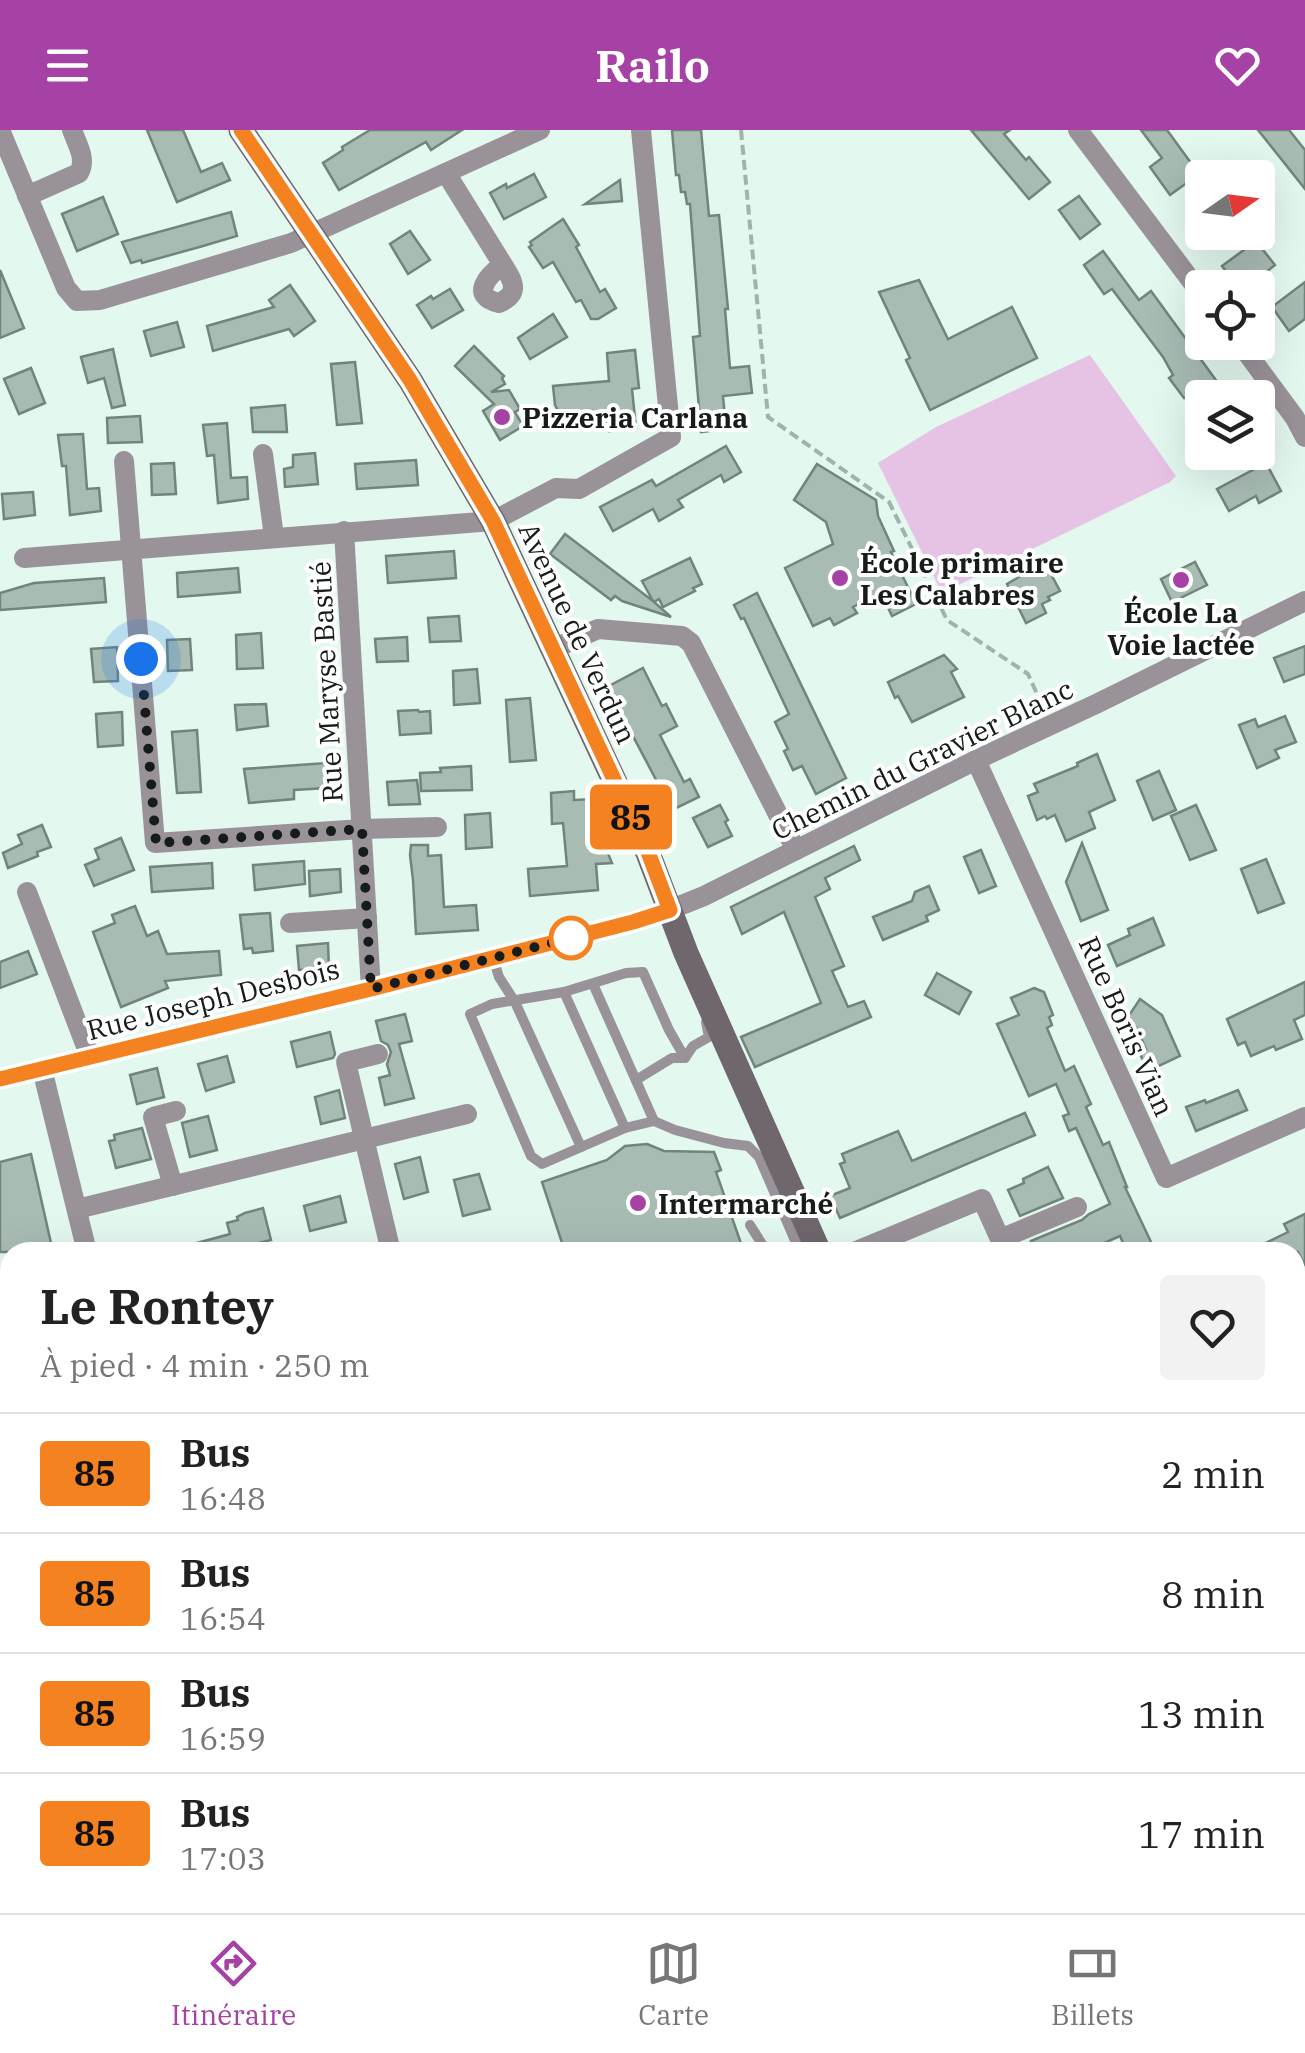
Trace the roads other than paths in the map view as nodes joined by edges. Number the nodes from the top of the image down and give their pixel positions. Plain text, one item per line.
1 (0, 130) edge
2 (72, 130) edge
3 (241, 130) edge
4 (540, 130) edge
5 (641, 130) edge
6 (1078, 130) edge
7 (446, 172) junction
8 (27, 196) junction
9 (312, 232) junction
10 (503, 265) dead end
11 (1185, 272) edge
12 (1252, 360) edge
13 (1305, 437) edge
14 (263, 454) dead end
15 (124, 461) dead end
16 (493, 521) junction
17 (344, 532) junction
18 (274, 537) junction
19 (132, 549) junction
20 (24, 558) dead end
21 (1305, 602) edge
22 (553, 649) junction
23 (976, 760) junction
24 (437, 827) dead end
25 (362, 829) junction
26 (796, 850) junction
27 (27, 892) dead end
28 (670, 910) junction
29 (367, 918) junction
30 (290, 923) dead end
31 (492, 957) junction
32 (697, 977) junction
33 (594, 984) junction
34 (371, 989) junction
35 (564, 992) junction
36 (514, 1002) junction
37 (378, 1054) dead end
38 (90, 1057) junction
39 (685, 1058) junction
40 (42, 1069) junction
41 (0, 1079) edge
42 (636, 1080) junction
43 (176, 1111) dead end
44 (467, 1114) dead end
45 (1305, 1117) edge
46 (654, 1120) junction
47 (625, 1128) junction
48 (365, 1140) junction
49 (581, 1148) junction
50 (173, 1186) junction
51 (1077, 1207) dead end
52 (76, 1210) junction
53 (750, 1224) dead end
54 (84, 1242) edge
55 (388, 1242) edge
56 (761, 1242) edge
57 (796, 1242) edge
58 (815, 1242) edge
59 (879, 1242) edge
60 (1000, 1242) edge
61 (1010, 1242) edge

1 - 8 street
2 - 8 street
3 - 9 main road, Avenue de Verdun
4 - 7 street
5 - 16 street
6 - 11 street
7 - 9 street
7 - 10 street
8 - 9 street
9 - 16 main road, Avenue de Verdun
12 - 13 street
14 - 18 street
15 - 19 street
16 - 17 street
16 - 22 main road, Avenue de Verdun
17 - 18 street
17 - 25 street, Rue Maryse Bastié
18 - 19 street
19 - 20 street
19 - 25 street
21 - 23 street, Chemin du Gravier Blanc
22 - 26 street
22 - 28 main road, Avenue de Verdun
23 - 26 street, Chemin du Gravier Blanc
23 - 45 street, Rue Boris Vian
24 - 25 street, Rue Maryse Bastié
25 - 29 street, Rue Maryse Bastié
26 - 28 street, Chemin du Gravier Blanc
27 - 38 street
28 - 31 street, Rue Joseph Desbois
28 - 32 main road, Avenue de Verdun
29 - 30 street
29 - 34 street, Rue Maryse Bastié
31 - 34 street, Rue Joseph Desbois
31 - 36 lane
32 - 39 lane
32 - 58 main road, Avenue de Verdun
33 - 35 lane
33 - 39 lane
33 - 42 lane
34 - 38 street, Rue Joseph Desbois
35 - 36 lane
35 - 47 lane
36 - 49 lane
36 - 49 lane
37 - 48 street
38 - 40 street, Rue Joseph Desbois
39 - 42 lane
40 - 41 street, Rue Joseph Desbois
40 - 52 street
42 - 46 lane
43 - 50 street
44 - 48 street
46 - 47 lane
46 - 57 lane
47 - 49 lane
48 - 50 street
48 - 55 street
50 - 52 street
51 - 61 street
52 - 54 street
53 - 56 lane
59 - 60 street

